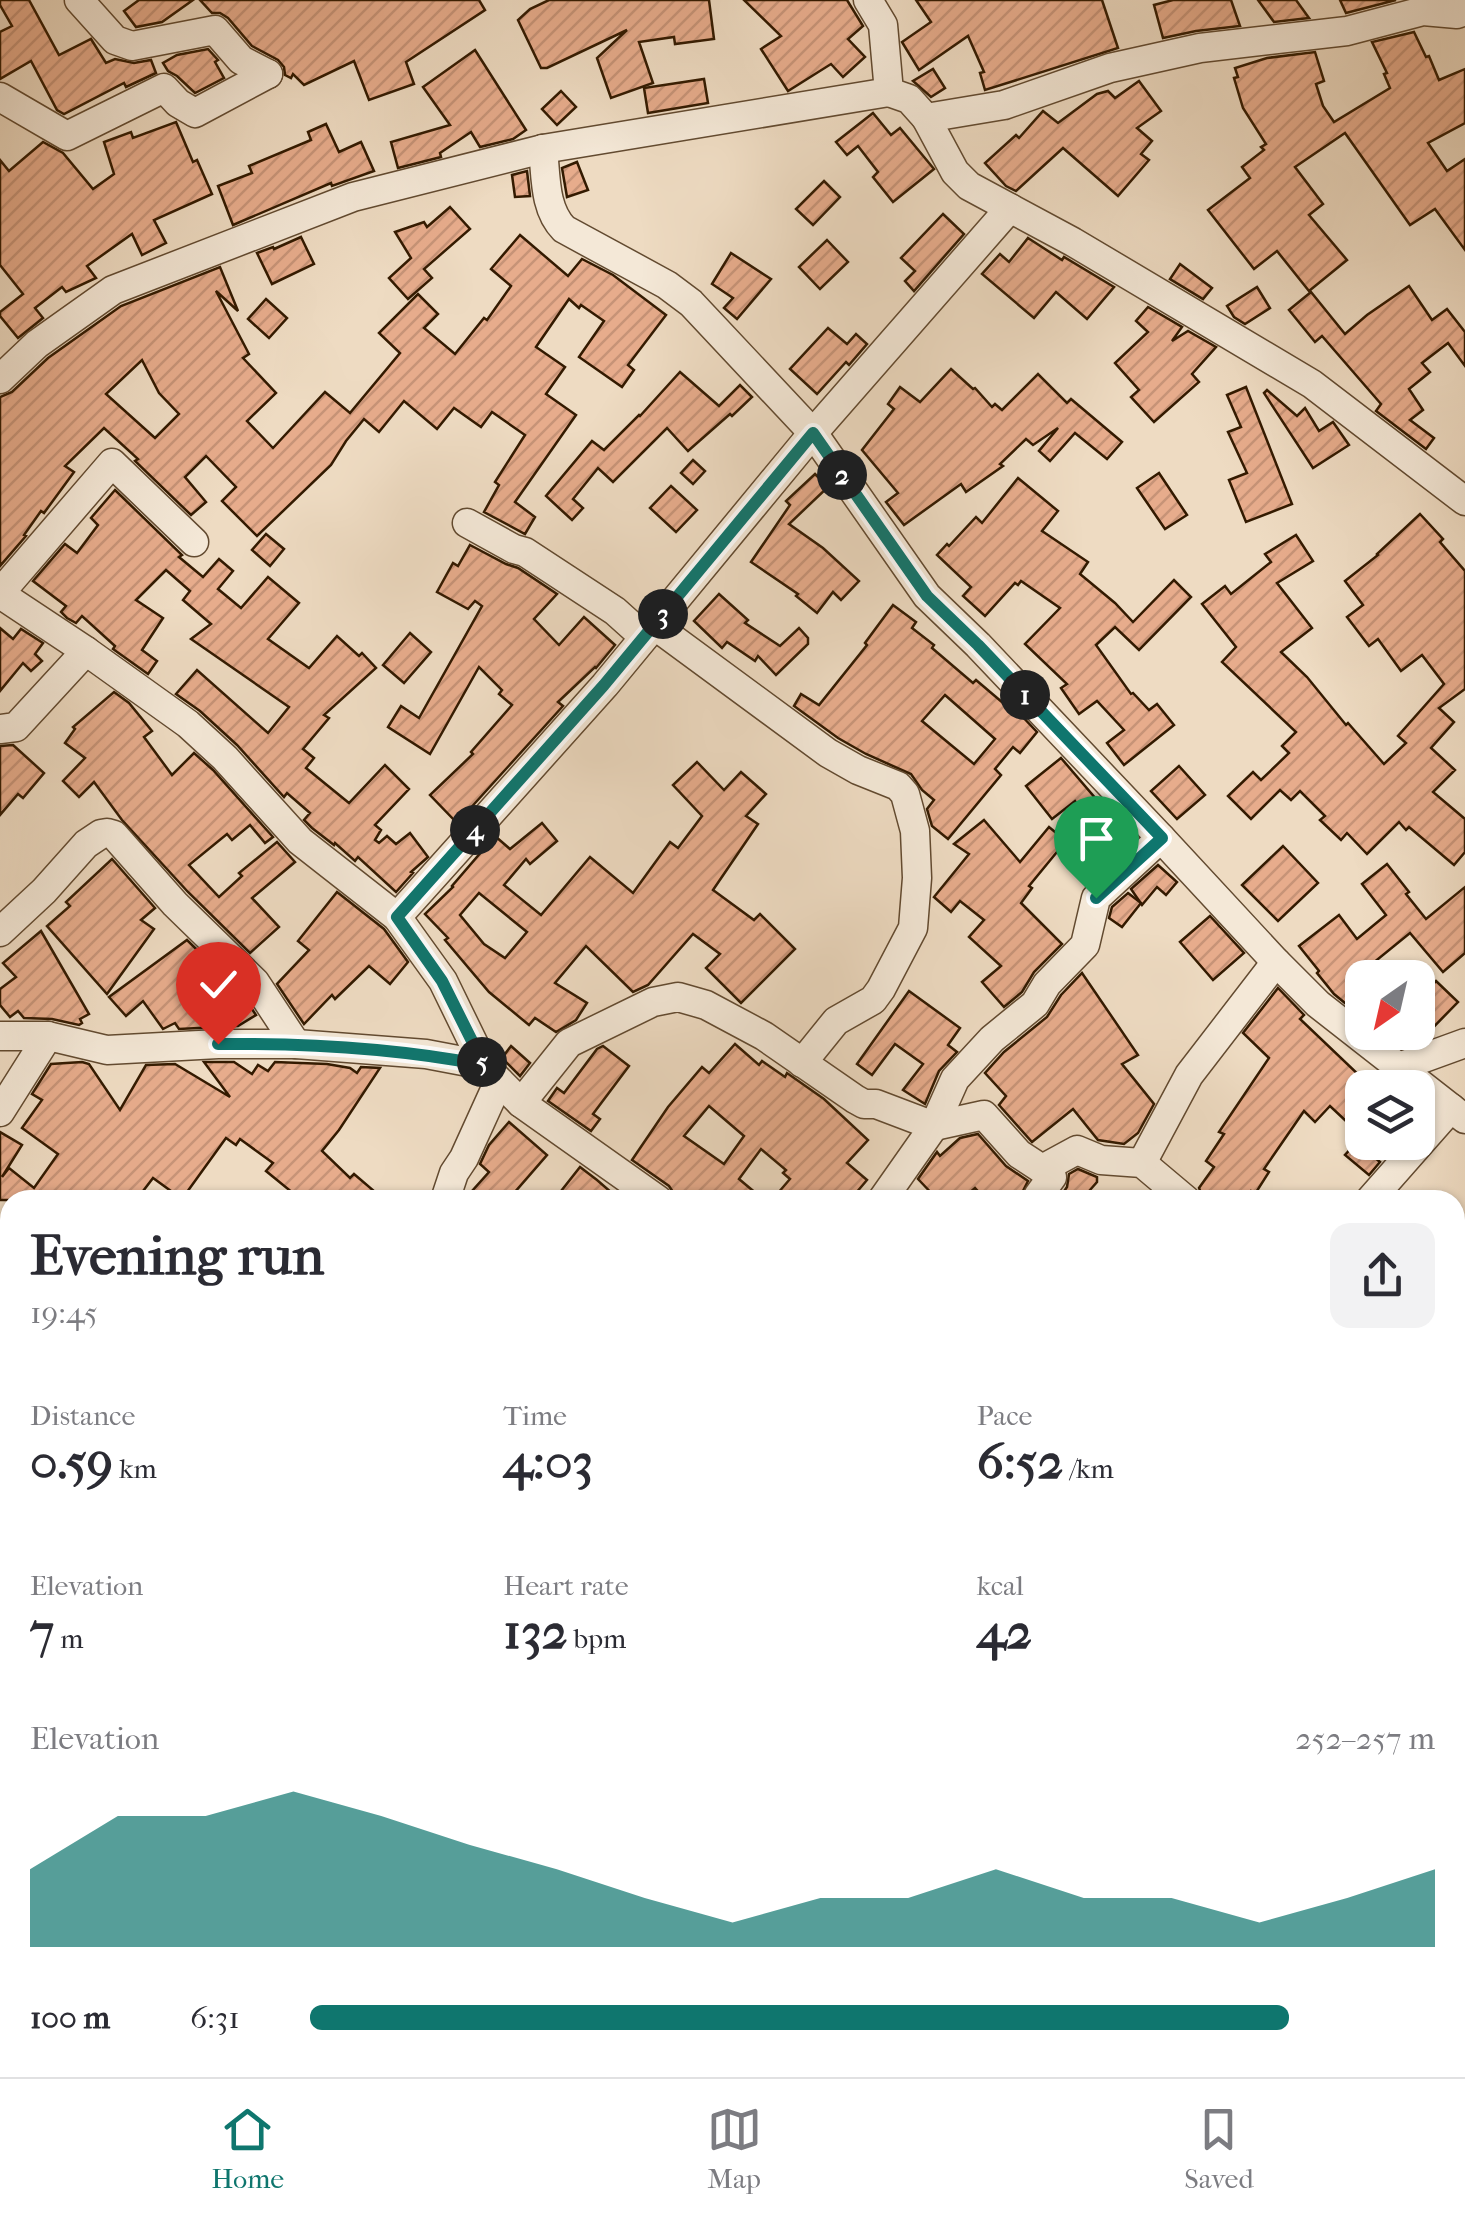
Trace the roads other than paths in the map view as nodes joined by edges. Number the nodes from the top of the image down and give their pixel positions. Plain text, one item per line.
1 (79, 0) edge
2 (868, 0) edge
3 (1420, 6) edge
4 (1465, 11) edge
5 (889, 92) junction
6 (0, 97) edge
7 (926, 118) junction
8 (543, 149) junction
9 (1010, 208) junction
10 (0, 379) edge
11 (813, 433) junction
12 (1465, 501) edge
13 (467, 523) dead end
14 (194, 542) dead end
15 (0, 593) edge
16 (649, 631) junction
17 (86, 651) junction
18 (0, 729) edge
19 (1162, 838) junction
20 (397, 917) junction
21 (0, 932) edge
22 (1276, 962) junction
23 (0, 1036) edge
24 (48, 1036) junction
25 (1465, 1043) edge
26 (296, 1044) junction
27 (802, 1063) junction
28 (1399, 1067) junction
29 (491, 1073) junction
30 (522, 1102) junction
31 (0, 1112) edge
32 (1458, 1114) edge
33 (934, 1126) junction
34 (1142, 1163) junction
35 (1042, 1169) junction
36 (447, 1190) edge
37 (644, 1190) edge
38 (889, 1190) edge
39 (1042, 1190) edge
40 (1174, 1190) edge
41 (1380, 1190) edge

1 - 6 street
2 - 5 street
3 - 4 street
3 - 7 street
5 - 7 street
5 - 8 street
7 - 9 street
8 - 10 street
8 - 11 street
9 - 11 street
9 - 12 street
11 - 16 street
11 - 19 street
13 - 16 street
14 - 15 street
15 - 17 street
16 - 20 street
16 - 27 street
17 - 18 street
17 - 20 street
19 - 22 street
19 - 33 street
20 - 29 street
21 - 26 street
22 - 28 street
22 - 34 street
23 - 24 street
24 - 26 street
24 - 31 street
25 - 28 street
26 - 29 street
27 - 30 street
27 - 33 street
28 - 32 street
29 - 30 street
29 - 36 street
30 - 37 street
32 - 41 street
33 - 35 street
33 - 38 street
34 - 35 street
34 - 40 street
35 - 39 street

